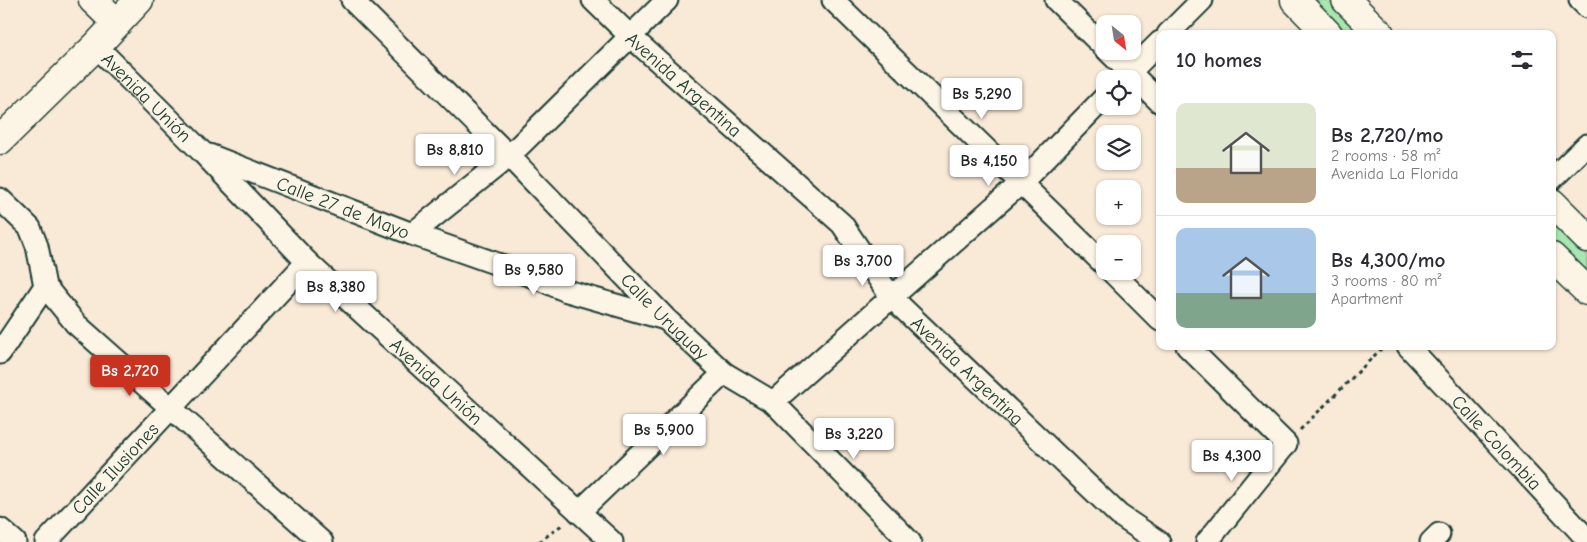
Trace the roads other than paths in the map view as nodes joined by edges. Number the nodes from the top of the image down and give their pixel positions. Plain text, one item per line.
1 (93, 0) edge
2 (139, 0) edge
3 (352, 0) edge
4 (593, 0) edge
5 (667, 0) edge
6 (833, 0) edge
7 (1056, 0) edge
8 (1202, 0) edge
9 (1294, 0) edge
10 (1346, 0) edge
11 (1580, 0) edge
12 (1587, 8) edge
13 (117, 23) junction
14 (1172, 30) edge
15 (1324, 30) edge
16 (1376, 30) edge
17 (631, 37) junction
18 (1096, 39) edge
19 (96, 46) junction
20 (1156, 46) edge
21 (1131, 70) edge
22 (1141, 87) edge
23 (1156, 99) edge
24 (1096, 106) edge
25 (0, 140) edge
26 (1587, 145) edge
27 (202, 153) junction
28 (509, 156) junction
29 (1556, 175) edge
30 (1021, 183) junction
31 (0, 199) edge
32 (1556, 207) edge
33 (412, 234) junction
34 (1587, 238) edge
35 (1096, 256) edge
36 (1556, 261) edge
37 (307, 262) junction
38 (1120, 280) edge
39 (45, 286) junction
40 (1587, 291) edge
41 (892, 297) junction
42 (1156, 316) edge
43 (667, 320) junction
44 (1191, 350) edge
45 (1412, 350) edge
46 (0, 353) edge
47 (724, 373) junction
48 (773, 402) junction
49 (171, 408) junction
50 (579, 512) junction
51 (0, 529) edge
52 (1587, 539) edge
53 (14, 542) edge
54 (46, 542) edge
55 (322, 542) edge
56 (612, 542) edge
57 (910, 542) edge
58 (1159, 542) edge
59 (1207, 542) edge

1 - 13 main road, Avenida Unión
2 - 13 main road
3 - 28 street, Calle Uruguay
4 - 17 street, Avenida Argentina
5 - 17 street, Calle 27 de Mayo
6 - 30 street
7 - 18 street
8 - 14 street
9 - 15 main road
10 - 16 main road
11 - 12 street
13 - 19 main road
17 - 28 street, Calle 27 de Mayo
17 - 41 street, Avenida Argentina
19 - 25 main road
19 - 27 street, Avenida Unión
20 - 21 street
22 - 23 street
24 - 30 street
26 - 29 street
27 - 33 street, Calle 27 de Mayo
27 - 37 street, Avenida Unión
28 - 33 street, Calle 27 de Mayo
28 - 43 street, Calle Uruguay
30 - 35 street
30 - 41 street
31 - 39 street
32 - 34 main road
33 - 43 street
36 - 40 main road
37 - 49 street, Calle Ilusiones
37 - 50 street, Avenida Unión
38 - 42 street
39 - 46 street
39 - 49 street
41 - 48 street
41 - 58 street, Avenida Argentina
43 - 47 street, Calle Uruguay
44 - 59 street
45 - 52 street, Calle Colombia
47 - 48 street, Calle Uruguay
47 - 50 street
48 - 57 street, Calle Uruguay
49 - 54 street, Calle Ilusiones
49 - 55 street
50 - 56 street, Avenida Unión
51 - 53 street

